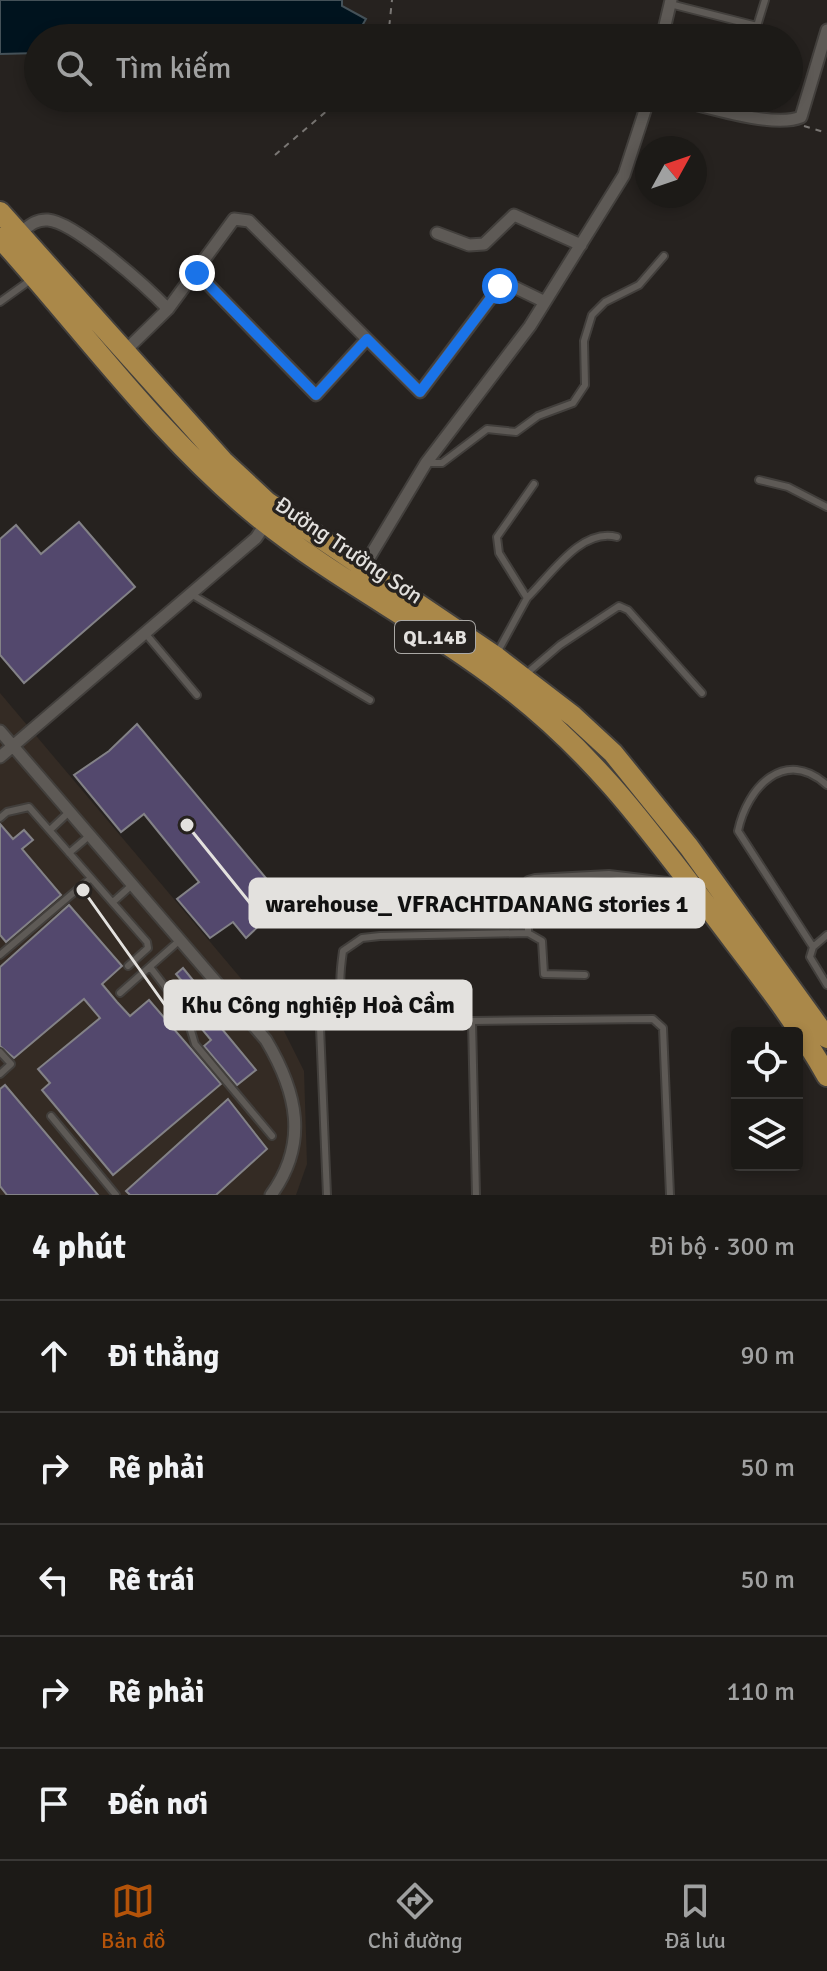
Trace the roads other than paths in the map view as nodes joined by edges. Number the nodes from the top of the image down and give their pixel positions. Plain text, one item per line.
1 (691, 0) edge
2 (765, 0) edge
3 (670, 2) edge
4 (688, 9) junction
5 (665, 24) edge
6 (749, 24) edge
7 (758, 24) edge
8 (827, 30) edge
9 (644, 112) edge
10 (745, 112) edge
11 (0, 212) edge
12 (20, 233) junction
13 (437, 233) dead end
14 (0, 238) edge
15 (581, 245) junction
16 (664, 256) dead end
17 (197, 273) junction
18 (35, 276) junction
19 (0, 302) edge
20 (545, 302) junction
21 (168, 309) junction
22 (367, 339) junction
23 (125, 351) junction
24 (426, 463) junction
25 (759, 480) dead end
26 (534, 484) dead end
27 (827, 507) edge
28 (266, 523) junction
29 (617, 537) dead end
30 (363, 568) junction
31 (191, 594) junction
32 (527, 598) junction
33 (145, 633) junction
34 (495, 656) junction
35 (524, 677) junction
36 (702, 693) dead end
37 (197, 695) dead end
38 (370, 700) dead end
39 (0, 731) edge
40 (12, 746) junction
41 (0, 757) edge
42 (827, 785) edge
43 (69, 812) junction
44 (0, 818) edge
45 (50, 830) junction
46 (89, 836) junction
47 (69, 853) junction
48 (91, 878) junction
49 (690, 884) junction
50 (132, 885) junction
51 (113, 902) junction
52 (528, 933) junction
53 (827, 935) edge
54 (180, 940) junction
55 (813, 947) junction
56 (0, 955) edge
57 (128, 966) dead end
58 (150, 967) junction
59 (585, 975) dead end
60 (827, 985) edge
61 (120, 993) dead end
62 (352, 1016) junction
63 (472, 1021) junction
64 (827, 1038) edge
65 (0, 1052) edge
66 (0, 1074) edge
67 (827, 1076) edge
68 (51, 1116) dead end
69 (272, 1136) dead end
70 (116, 1195) edge
71 (271, 1195) edge
72 (327, 1195) edge
73 (476, 1195) edge
74 (670, 1195) edge

1 - 4 lane
2 - 7 lane
3 - 4 lane
3 - 5 street
4 - 6 lane
8 - 10 street
9 - 15 street
11 - 12 highway, Đường Trường Sơn / QL.14B
12 - 21 street
12 - 23 highway, Đường Trường Sơn / QL.14B
13 - 15 street
14 - 18 highway, Đường Trường Sơn / QL.14B
15 - 20 street
16 - 24 lane
17 - 21 street
17 - 22 street
17 - 22 street
18 - 19 lane
18 - 28 highway, Đường Trường Sơn / QL.14B
20 - 22 street
20 - 24 street
21 - 23 street
23 - 30 highway, Đường Trường Sơn / QL.14B
24 - 30 street
25 - 27 lane
26 - 32 lane
28 - 31 street
28 - 49 highway, Đường Trường Sơn / QL.14B
29 - 32 lane
30 - 34 highway, Đường Trường Sơn / QL.14B
31 - 33 street
31 - 38 lane
32 - 34 lane
33 - 37 lane
33 - 40 street
34 - 35 highway, Đường Trường Sơn / QL.14B
35 - 36 lane
35 - 64 highway, Đường Trường Sơn / QL.14B
39 - 40 street
40 - 41 street
40 - 43 street
42 - 55 lane
43 - 45 lane
43 - 46 street
44 - 45 lane
45 - 47 lane
46 - 47 lane
46 - 50 street
47 - 48 lane
48 - 51 lane
48 - 56 lane
49 - 52 lane
49 - 67 highway, Đường Trường Sơn / QL.14B
50 - 51 lane
50 - 54 street
51 - 57 lane
52 - 59 lane
52 - 62 lane
53 - 55 lane
54 - 58 lane
54 - 71 street
55 - 60 lane
58 - 61 lane
58 - 69 lane
62 - 63 lane
62 - 72 lane
63 - 73 lane
63 - 74 lane
65 - 66 lane
68 - 70 lane

